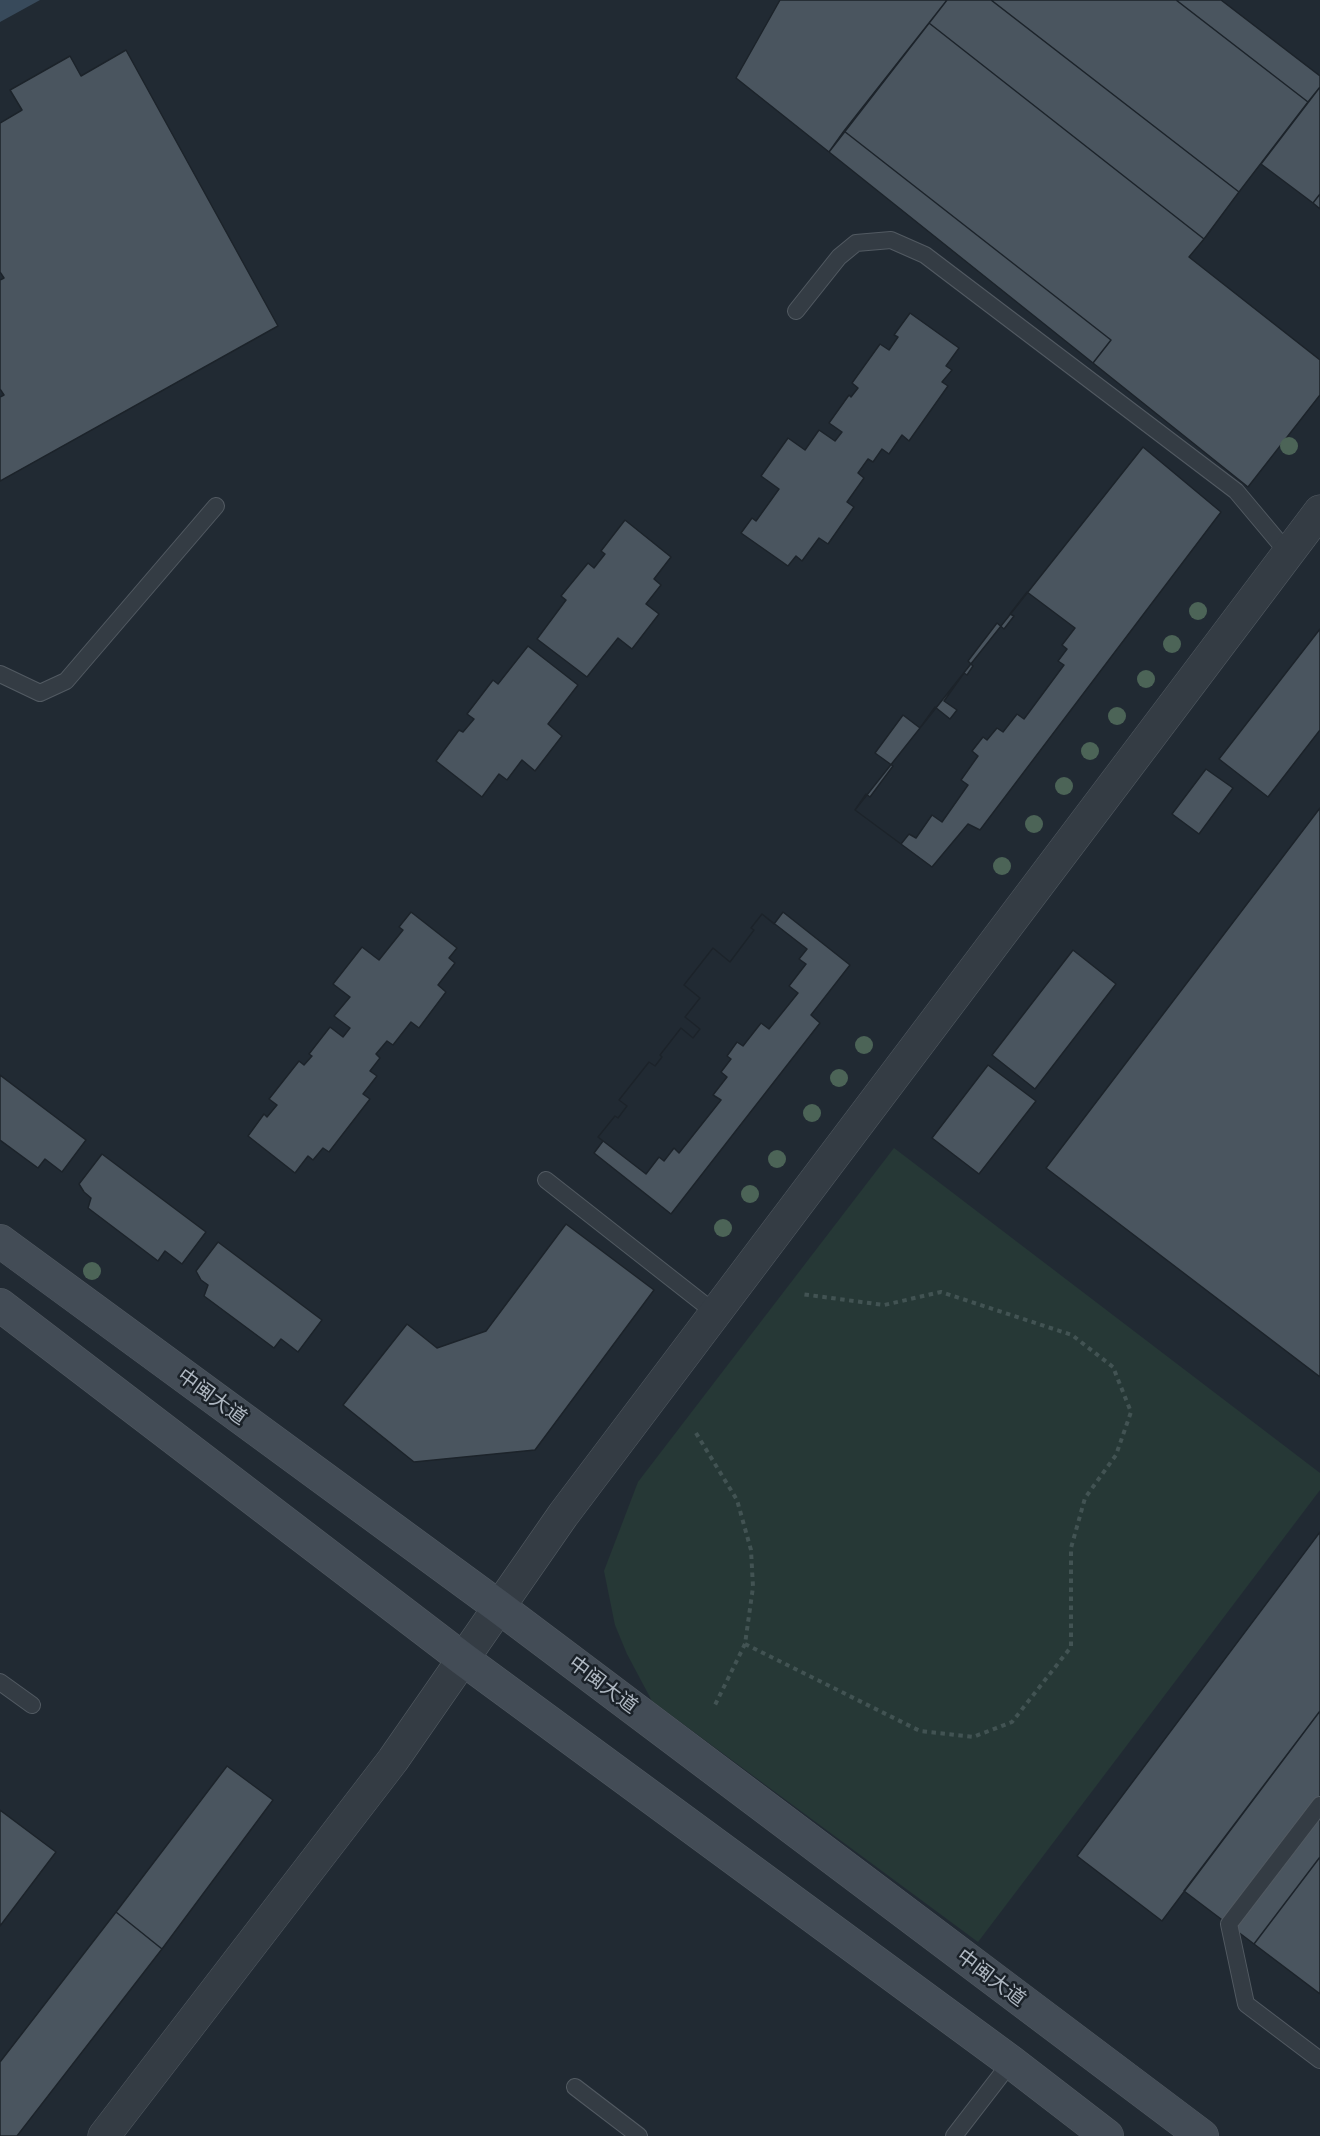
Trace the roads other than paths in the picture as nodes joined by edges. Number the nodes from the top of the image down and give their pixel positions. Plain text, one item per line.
1 (796, 311) dead end
2 (216, 506) dead end
3 (1320, 511) edge
4 (1288, 553) junction
5 (0, 674) edge
6 (546, 1180) dead end
7 (0, 1241) edge
8 (0, 1305) edge
9 (714, 1312) junction
10 (499, 1606) junction
11 (463, 1659) junction
12 (0, 1682) edge
13 (32, 1705) dead end
14 (1320, 1805) edge
15 (1320, 2060) edge
16 (1011, 2062) junction
17 (575, 2087) dead end
18 (104, 2136) edge
19 (639, 2136) edge
20 (954, 2136) edge
21 (1107, 2136) edge
22 (1202, 2136) edge

1 - 4 lane
2 - 5 lane
3 - 4 street
4 - 9 street
6 - 9 lane
7 - 10 main road, 中闽大道
8 - 11 main road
9 - 10 street
10 - 11 street
10 - 22 main road, 中闽大道
11 - 16 main road
11 - 18 street
12 - 13 lane
14 - 15 lane
16 - 20 lane
16 - 21 main road
17 - 19 lane

